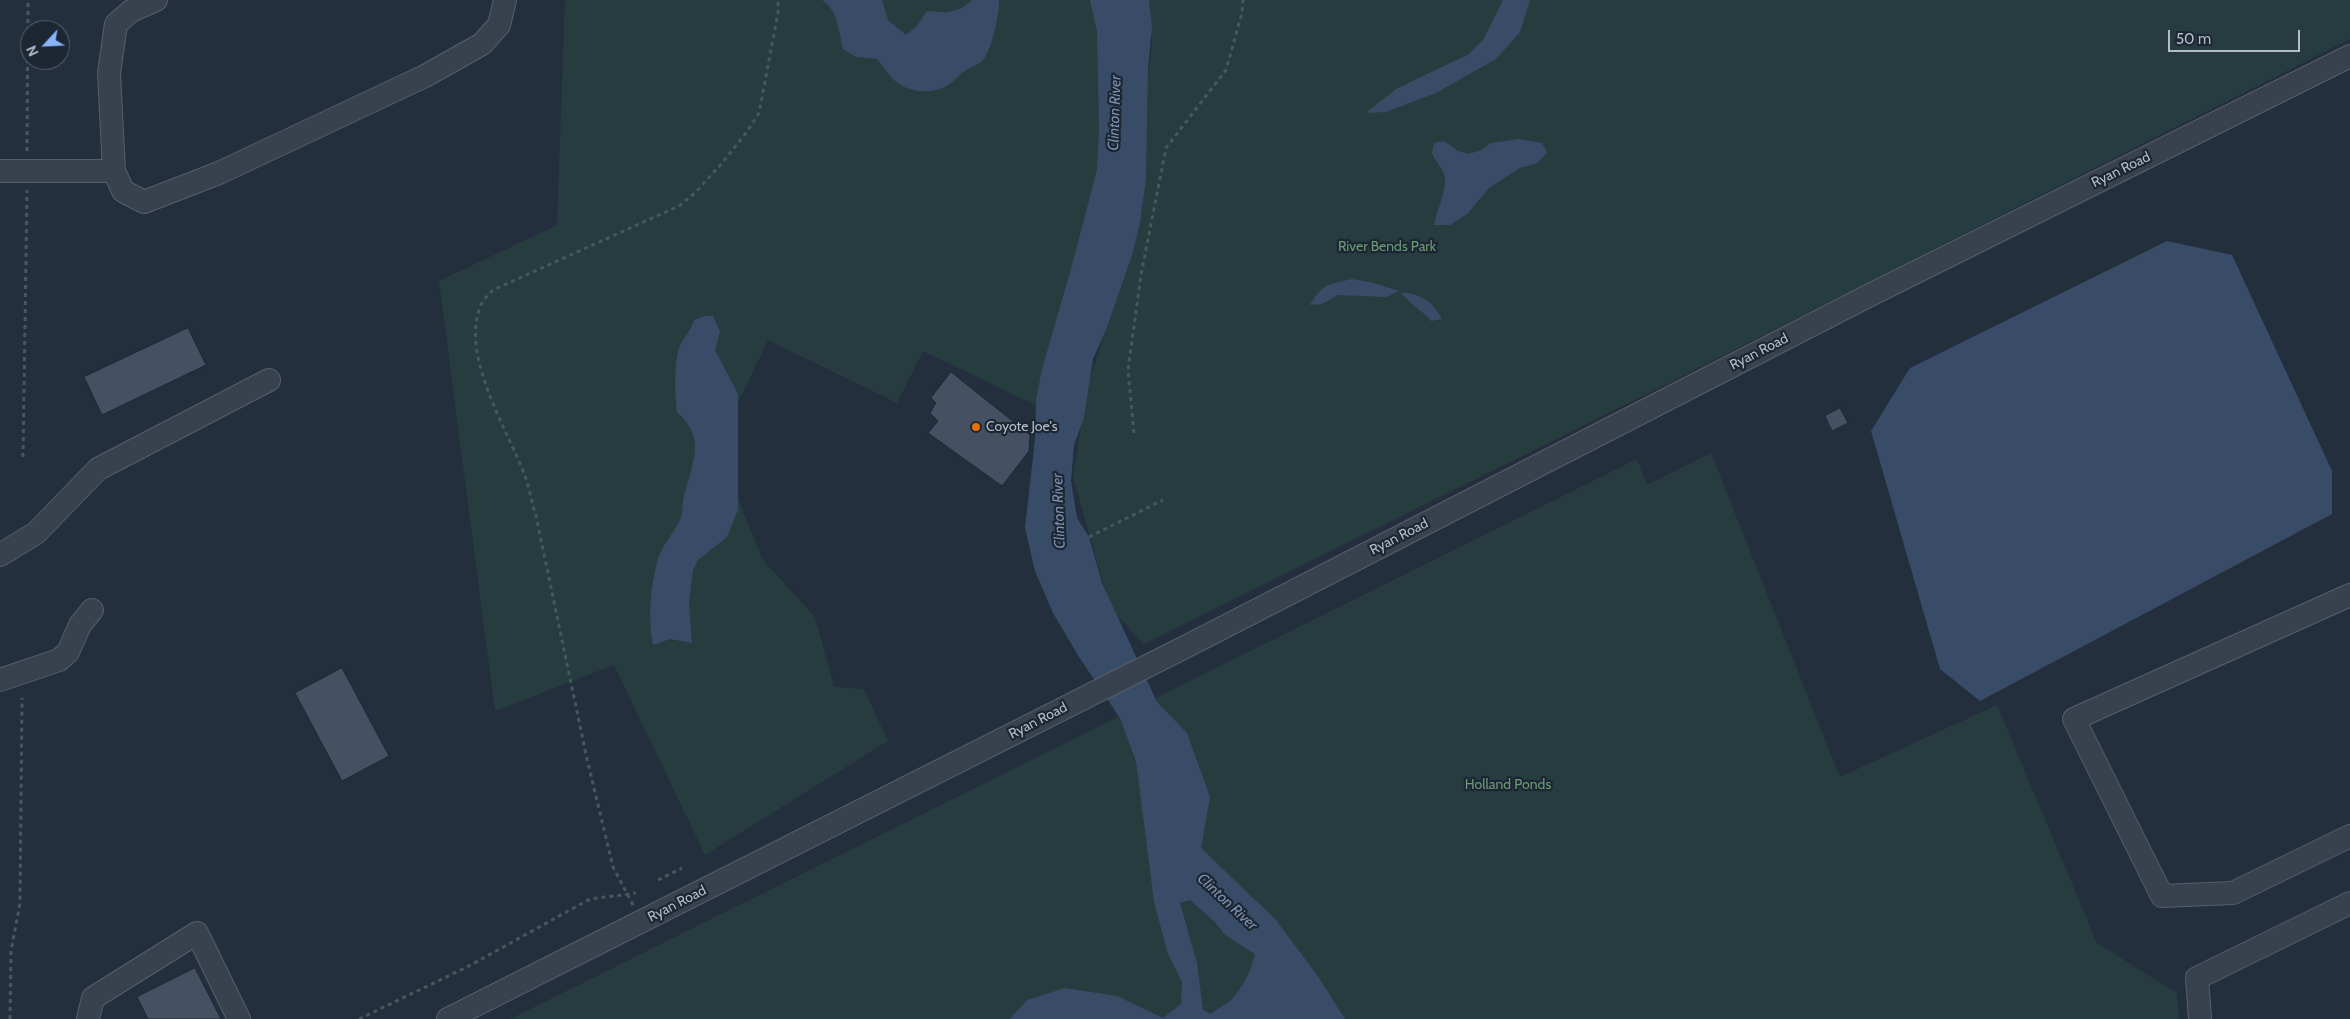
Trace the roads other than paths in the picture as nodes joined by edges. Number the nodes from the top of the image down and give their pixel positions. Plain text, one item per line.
1 (156, 0) edge
2 (505, 0) edge
3 (2350, 56) edge
4 (0, 171) edge
5 (114, 171) junction
6 (269, 380) dead end
7 (0, 555) edge
8 (2350, 595) edge
9 (92, 610) dead end
10 (0, 680) edge
11 (2350, 836) edge
12 (2350, 903) edge
13 (88, 1019) edge
14 (239, 1019) edge
15 (448, 1019) edge
16 (2200, 1019) edge

1 - 5 street
2 - 5 street
3 - 15 street, Ryan Road
4 - 5 street
6 - 7 street
8 - 11 street
9 - 10 street
12 - 16 street
13 - 14 street

